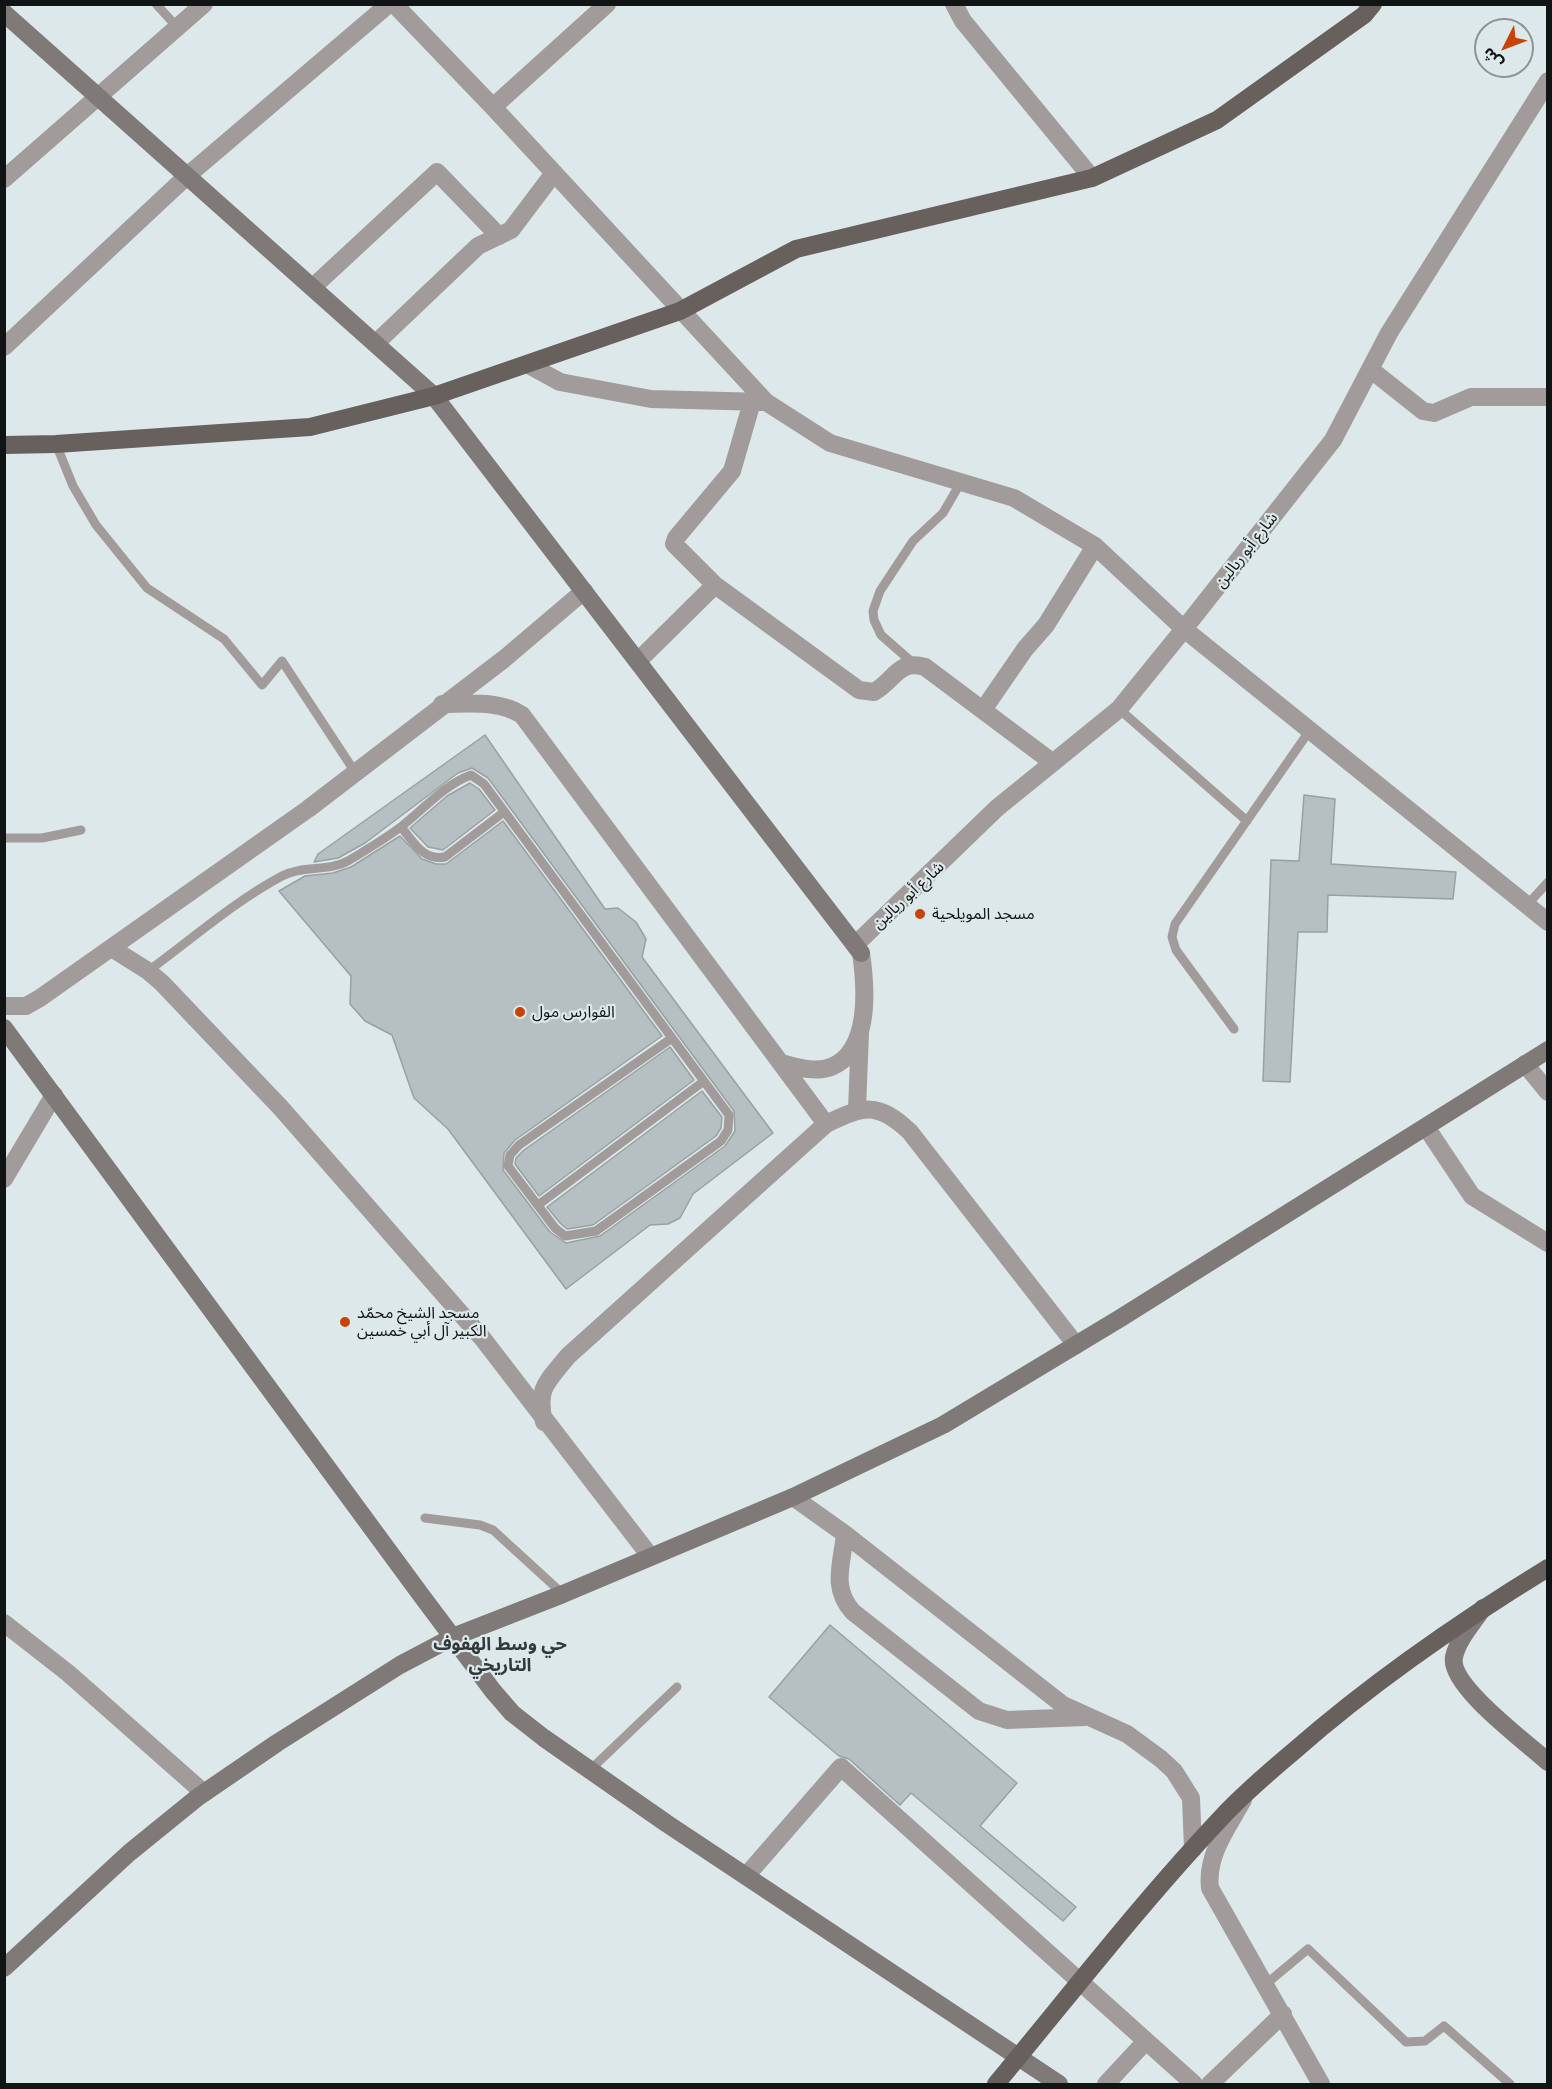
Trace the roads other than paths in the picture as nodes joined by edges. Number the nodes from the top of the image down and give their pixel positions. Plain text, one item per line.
1 (156, 4) edge
2 (204, 4) edge
3 (389, 4) edge
4 (394, 4) edge
5 (607, 4) edge
6 (1373, 4) edge
7 (954, 5) edge
8 (4, 13) edge
9 (177, 28) junction
10 (1548, 81) edge
11 (99, 97) junction
12 (493, 107) junction
13 (554, 173) junction
14 (187, 176) junction
15 (1092, 178) junction
16 (4, 179) edge
17 (499, 236) junction
18 (313, 287) junction
19 (680, 311) junction
20 (376, 343) junction
21 (4, 347) edge
22 (527, 364) junction
23 (1370, 369) junction
24 (434, 396) junction
25 (1548, 397) edge
26 (759, 402) junction
27 (56, 444) junction
28 (4, 445) edge
29 (961, 482) junction
30 (1095, 546) junction
31 (715, 585) junction
32 (584, 591) junction
33 (1184, 629) junction
34 (638, 662) junction
35 (913, 663) junction
36 (442, 704) junction
37 (1119, 709) junction
38 (983, 710) junction
39 (1310, 730) junction
40 (1052, 762) junction
41 (355, 772) junction
42 (504, 812) junction
43 (1247, 821) junction
44 (401, 827) junction
45 (81, 830) dead end
46 (4, 838) edge
47 (1548, 882) edge
48 (1527, 905) junction
49 (1548, 922) edge
50 (112, 949) junction
51 (858, 949) junction
52 (148, 970) junction
53 (4, 1006) edge
54 (4, 1028) edge
55 (1234, 1029) dead end
56 (860, 1030) junction
57 (672, 1038) junction
58 (1548, 1050) edge
59 (781, 1063) junction
60 (1525, 1064) junction
61 (704, 1081) junction
62 (1548, 1092) edge
63 (54, 1095) junction
64 (857, 1109) junction
65 (826, 1124) junction
66 (1426, 1127) junction
67 (4, 1179) edge
68 (538, 1205) junction
69 (1548, 1243) edge
70 (1076, 1345) junction
71 (544, 1422) junction
72 (793, 1497) junction
73 (425, 1518) dead end
74 (845, 1534) junction
75 (650, 1556) junction
76 (1548, 1569) edge
77 (563, 1594) junction
78 (1484, 1607) junction
79 (4, 1623) edge
80 (453, 1637) junction
81 (677, 1687) dead end
82 (1087, 1717) junction
83 (1548, 1762) edge
84 (590, 1770) junction
85 (1248, 1792) junction
86 (204, 1793) junction
87 (1193, 1849) junction
88 (746, 1876) junction
89 (4, 1968) edge
90 (1081, 1982) junction
91 (1266, 1984) junction
92 (1283, 2014) junction
93 (1145, 2042) junction
94 (1018, 2057) junction
95 (996, 2085) edge
96 (1059, 2085) edge
97 (1106, 2085) edge
98 (1194, 2085) edge
99 (1210, 2085) edge
100 (1321, 2085) edge
101 (1510, 2085) edge

1 - 9 lane
2 - 9 street
3 - 14 street
4 - 12 street
5 - 12 street
6 - 15 main road
7 - 15 street
8 - 11 street
9 - 11 street
10 - 23 street, شارع أبو ريالين
11 - 14 street
11 - 16 street
12 - 13 street
13 - 17 street
13 - 19 street
14 - 18 street
14 - 21 street
15 - 19 main road
17 - 18 street
17 - 20 street
18 - 20 street
19 - 22 main road
19 - 26 street
20 - 24 street
22 - 24 main road
22 - 26 street
23 - 25 street
23 - 33 street, شارع أبو ريالين
24 - 27 main road
24 - 32 street
26 - 29 street
26 - 31 street
27 - 28 main road
27 - 41 lane
29 - 30 street
29 - 35 lane
30 - 33 street
30 - 38 street
31 - 34 street
31 - 35 street
32 - 34 street
32 - 36 street
33 - 37 street, شارع أبو ريالين
33 - 39 street
34 - 51 street
35 - 38 street
36 - 41 street
36 - 59 street
37 - 40 street, شارع أبو ريالين
37 - 43 lane
38 - 40 street
39 - 43 lane
39 - 48 street
40 - 51 street, شارع أبو ريالين
41 - 50 street
42 - 44 lane
42 - 44 lane
42 - 57 lane
43 - 55 lane
44 - 52 lane
45 - 46 lane
47 - 48 lane
48 - 49 street
50 - 52 street
50 - 53 street
51 - 56 street
52 - 71 street
54 - 63 street
56 - 59 street
56 - 64 street
57 - 61 lane
57 - 68 lane
58 - 60 street
59 - 65 street
60 - 62 street
60 - 66 street
61 - 68 lane
61 - 68 lane
63 - 67 street
63 - 80 street
64 - 65 street
64 - 70 street
65 - 71 street
66 - 69 street
66 - 70 street
70 - 72 street
71 - 75 street
72 - 74 street
72 - 75 street
73 - 77 lane
74 - 82 street
74 - 82 street
75 - 77 street
76 - 78 main road
77 - 80 street
78 - 83 street
78 - 85 main road
79 - 86 street
80 - 84 street
80 - 86 street
81 - 84 lane
82 - 87 street
84 - 88 street
85 - 87 main road
85 - 91 street
86 - 89 street
87 - 90 main road
88 - 90 street
88 - 94 street
90 - 93 street
90 - 94 main road
91 - 92 street
91 - 101 lane
92 - 99 street
92 - 100 street
93 - 97 street
93 - 98 street
94 - 95 main road
94 - 96 street

